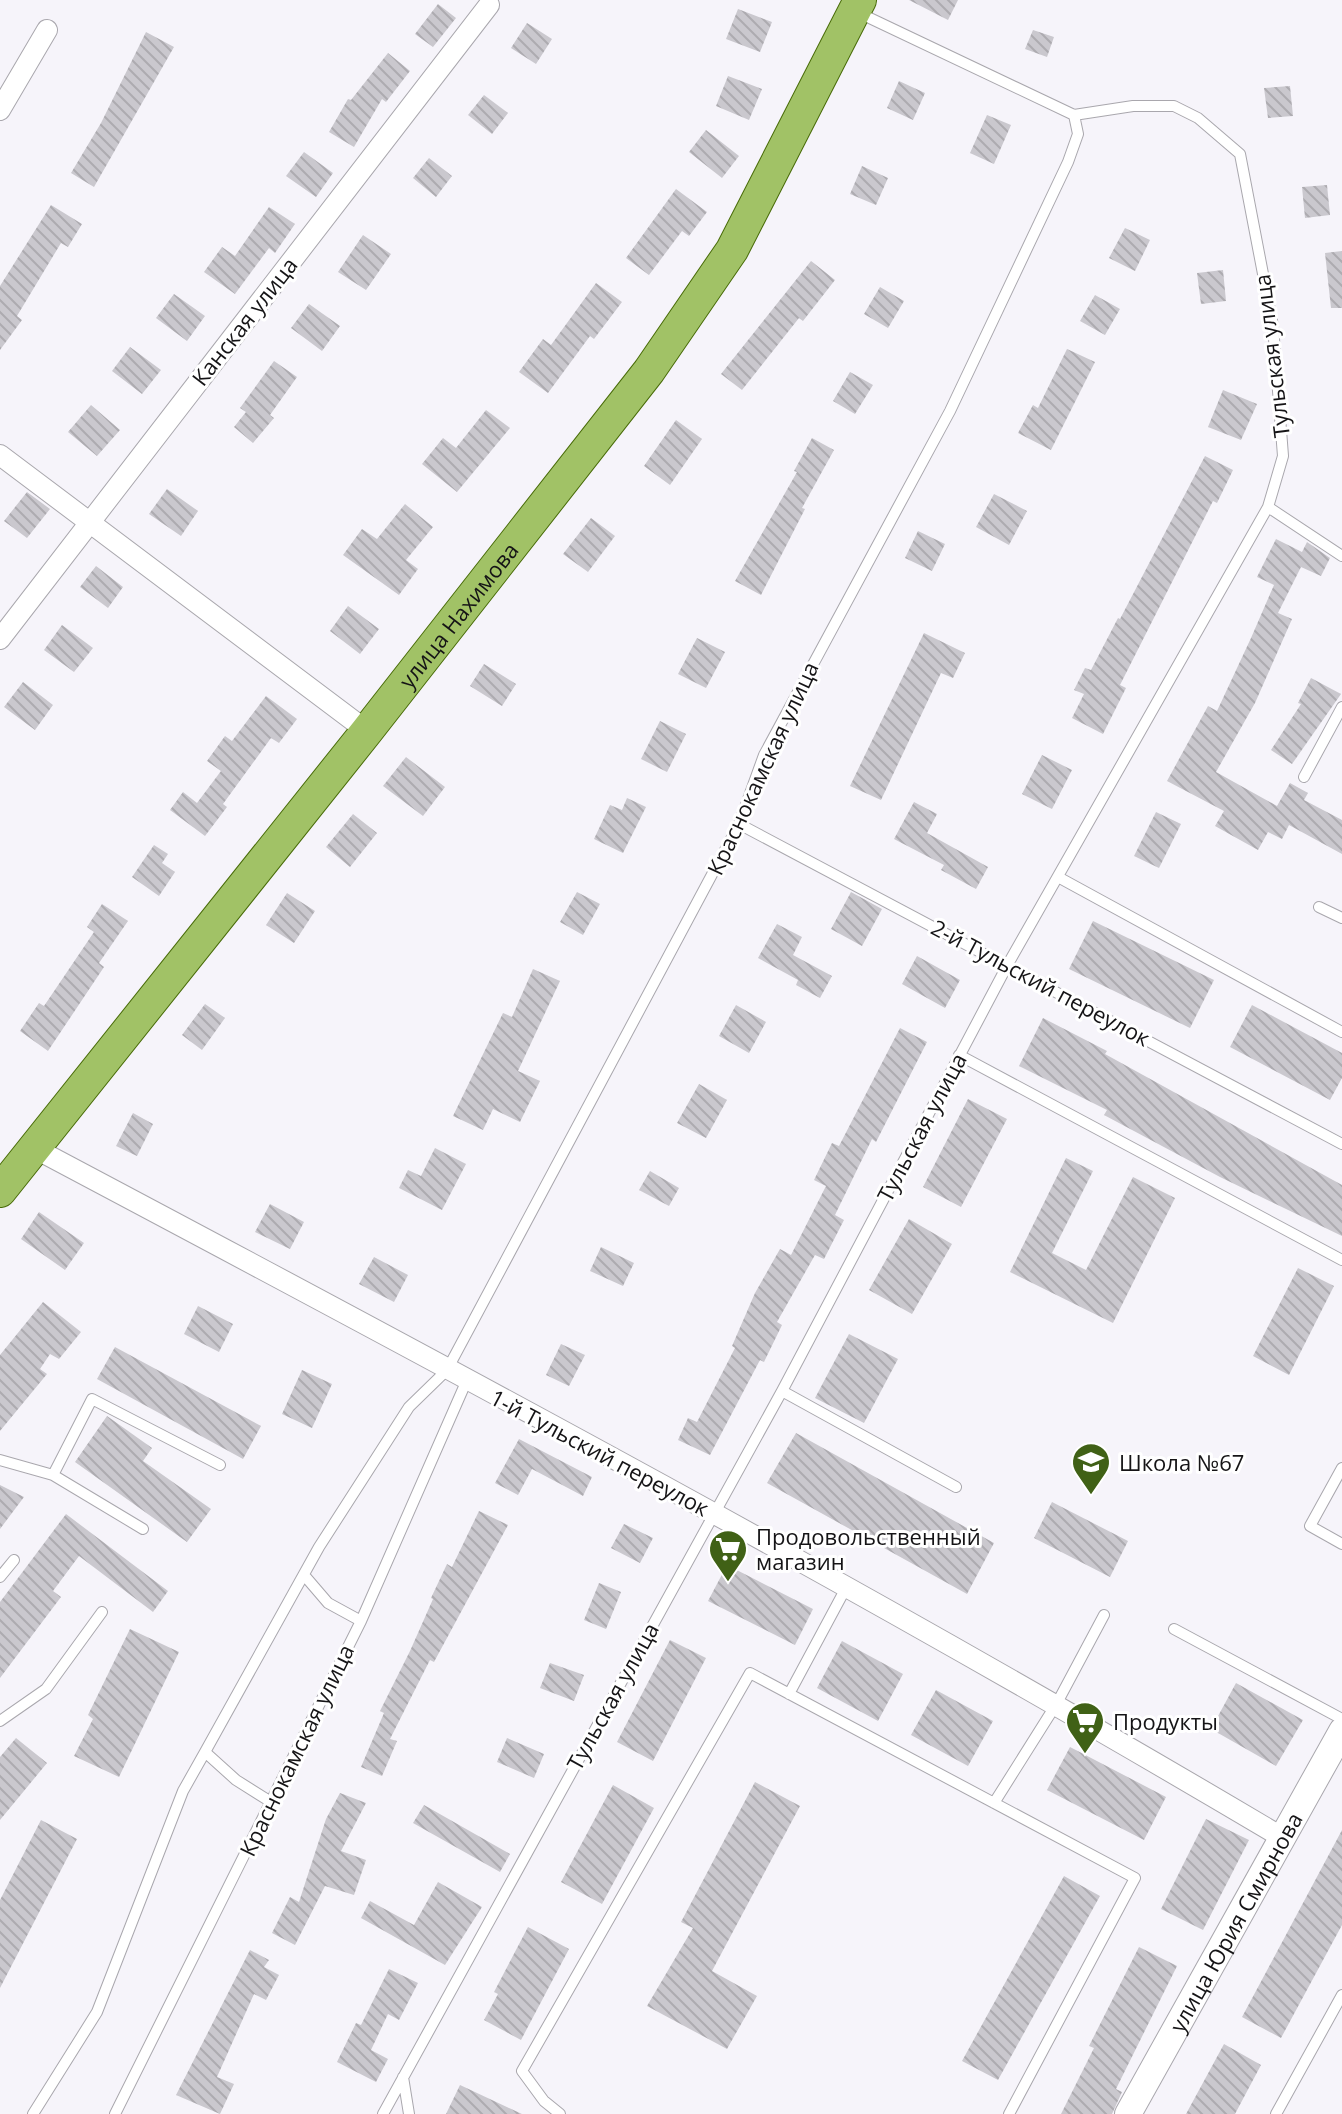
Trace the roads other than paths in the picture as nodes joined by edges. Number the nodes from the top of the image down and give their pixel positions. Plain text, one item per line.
1 (489, 5) dead end
2 (857, 5) edge
3 (47, 30) dead end
4 (0, 110) edge
5 (1074, 115) junction
6 (0, 455) edge
7 (1268, 507) junction
8 (88, 523) junction
9 (1342, 556) edge
10 (0, 639) edge
11 (1342, 707) edge
12 (367, 731) junction
13 (1304, 777) dead end
14 (739, 824) junction
15 (1058, 877) junction
16 (1319, 907) dead end
17 (1342, 918) edge
18 (1008, 964) junction
19 (1342, 1032) edge
20 (959, 1055) junction
21 (1342, 1144) edge
22 (36, 1149) junction
23 (0, 1191) edge
24 (1342, 1260) edge
25 (447, 1370) junction
26 (467, 1380) junction
27 (782, 1391) junction
28 (0, 1460) edge
29 (220, 1465) dead end
30 (1342, 1468) edge
31 (53, 1475) junction
32 (956, 1487) dead end
33 (713, 1513) junction
34 (143, 1529) dead end
35 (1342, 1544) edge
36 (14, 1560) dead end
37 (304, 1575) junction
38 (0, 1577) edge
39 (847, 1586) junction
40 (102, 1612) dead end
41 (1104, 1615) dead end
42 (361, 1621) junction
43 (1174, 1629) dead end
44 (789, 1694) junction
45 (1057, 1703) junction
46 (1342, 1719) edge
47 (0, 1721) edge
48 (1342, 1731) edge
49 (205, 1752) junction
50 (271, 1802) junction
51 (994, 1803) junction
52 (1283, 1838) junction
53 (1342, 1995) edge
54 (403, 2077) junction
55 (33, 2114) edge
56 (115, 2114) edge
57 (383, 2114) edge
58 (409, 2114) edge
59 (560, 2114) edge
60 (1009, 2114) edge
61 (1128, 2114) edge
62 (1276, 2114) edge

1 - 8 street, Канская улица
2 - 5 lane
2 - 12 main road, улица Нахимова
3 - 4 street
5 - 7 lane, Тульская улица
5 - 14 lane, Краснокамская улица
6 - 8 street
7 - 9 lane
7 - 15 lane, Тульская улица
8 - 10 street, Канская улица
8 - 12 street
11 - 13 lane
12 - 22 main road, улица Нахимова
14 - 18 lane, 2-й Тульский переулок
14 - 25 lane, Краснокамская улица
15 - 18 lane, Тульская улица
15 - 19 lane
16 - 17 lane
18 - 20 lane, Тульская улица
18 - 21 lane, 2-й Тульский переулок
20 - 24 lane
20 - 27 lane, Тульская улица
22 - 23 main road, улица Нахимова
22 - 25 street, 1-й Тульский переулок
25 - 26 street, 1-й Тульский переулок
25 - 37 lane, Краснокамская улица
26 - 33 street, 1-й Тульский переулок
26 - 42 lane, Краснокамская улица
27 - 32 lane
27 - 33 lane, Тульская улица
28 - 31 lane
29 - 31 lane
30 - 35 lane
31 - 34 lane
33 - 39 street, 1-й Тульский переулок
33 - 54 lane, Тульская улица
36 - 38 lane
37 - 42 lane
37 - 49 lane, Краснокамская улица
39 - 44 lane
39 - 45 street, 1-й Тульский переулок
40 - 47 lane
41 - 45 lane
42 - 50 lane, Краснокамская улица
43 - 46 lane
44 - 51 lane
44 - 59 lane
45 - 51 lane
45 - 52 street, 1-й Тульский переулок
48 - 52 street, улица Юрия Смирнова
49 - 50 lane
49 - 55 lane, Краснокамская улица
50 - 56 lane, Краснокамская улица
51 - 60 lane
52 - 61 street, улица Юрия Смирнова
53 - 62 lane
54 - 57 lane, Тульская улица
54 - 58 lane

